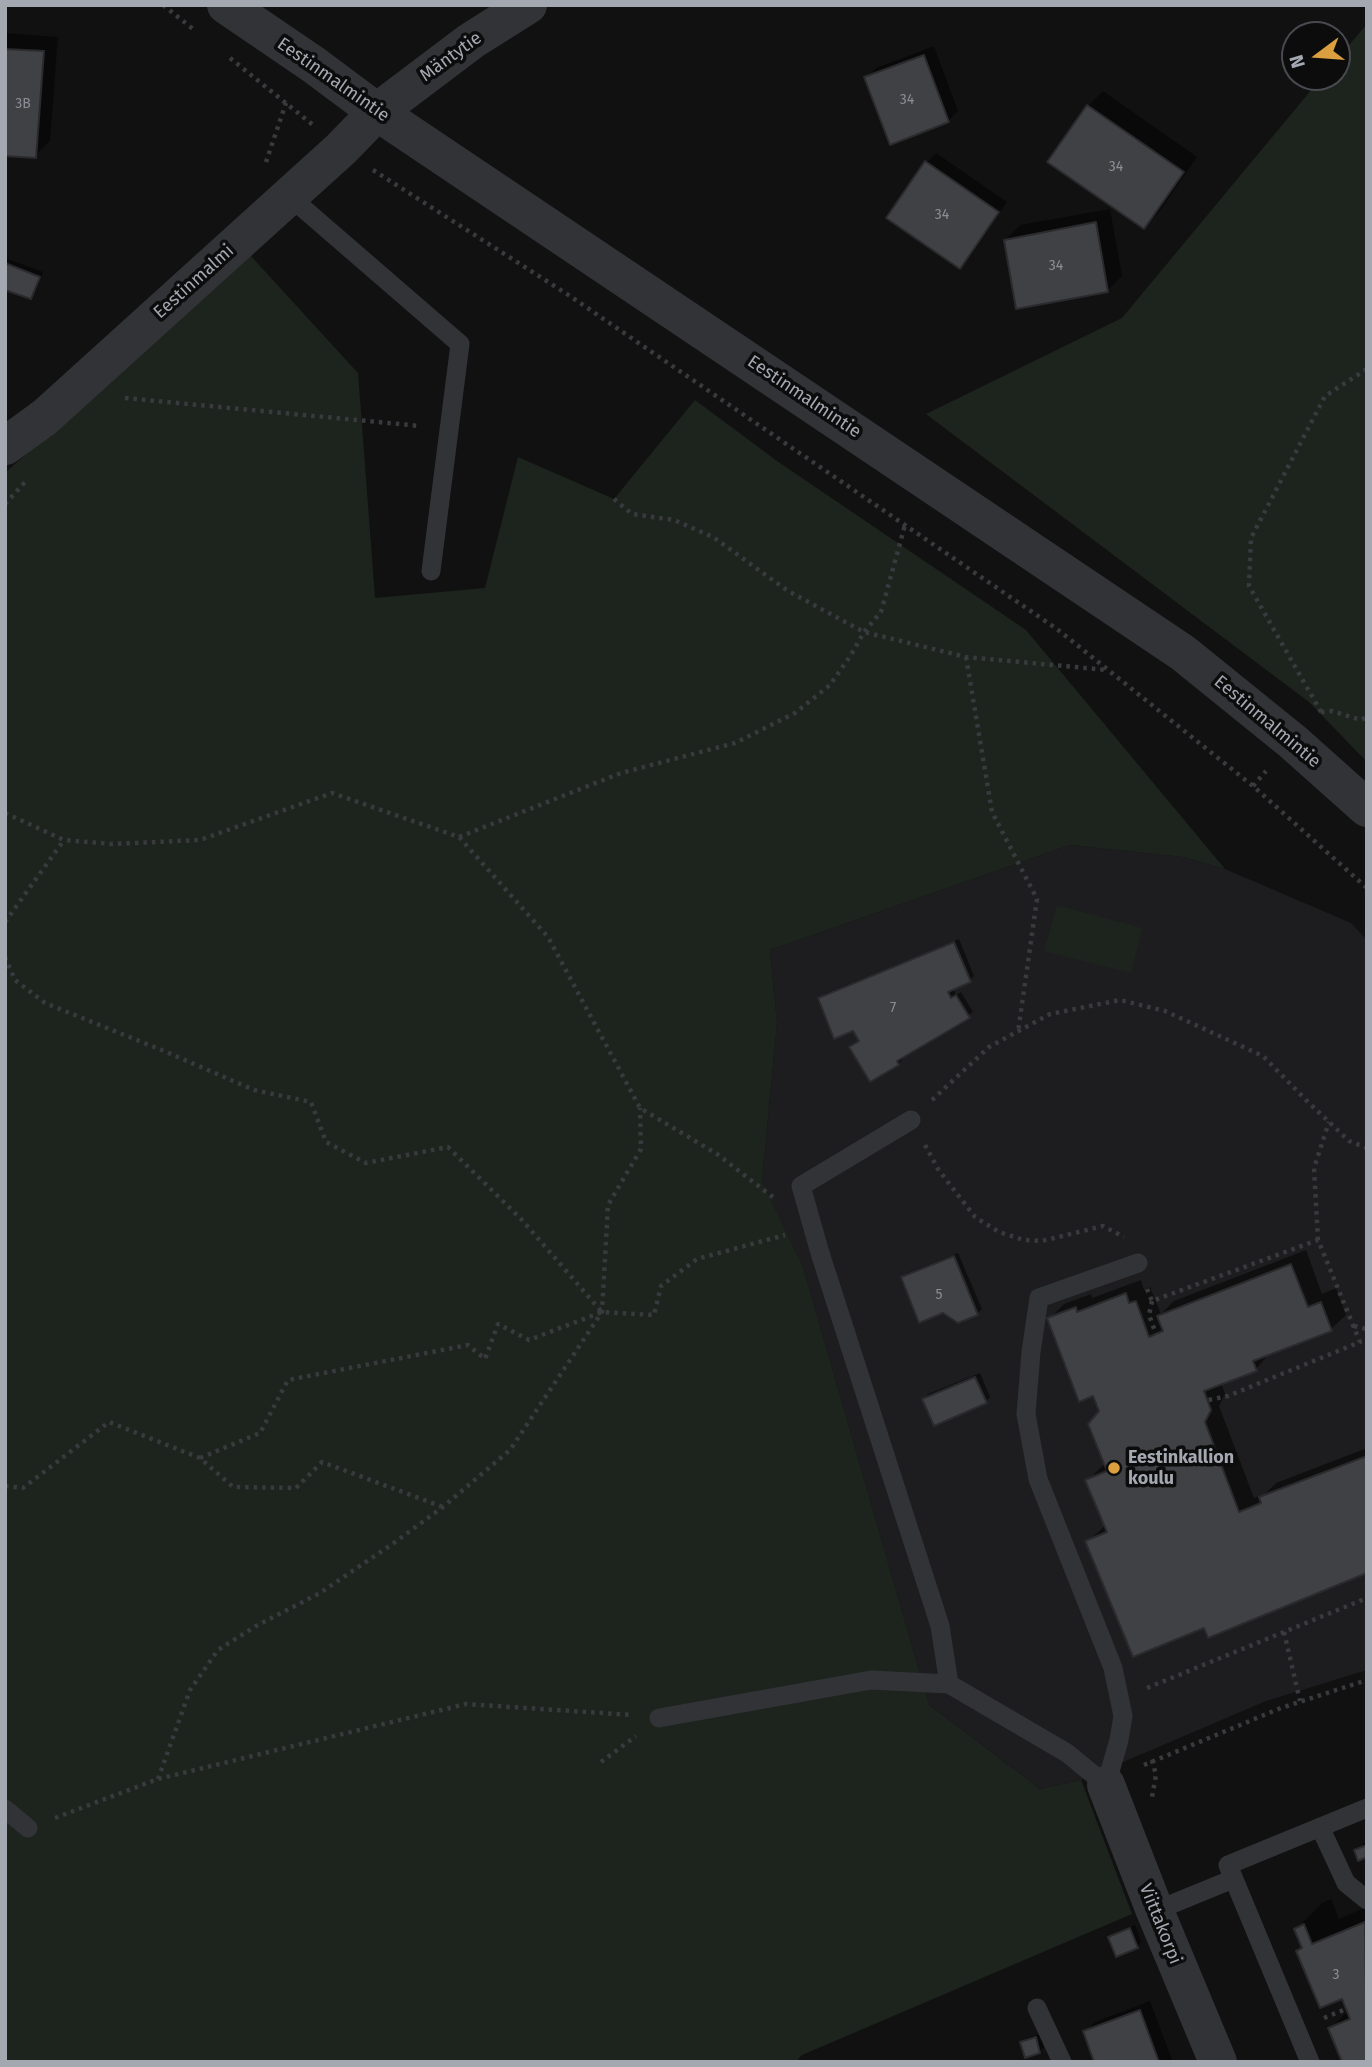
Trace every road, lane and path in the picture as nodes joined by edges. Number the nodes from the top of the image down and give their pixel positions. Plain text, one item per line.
1 (163, 5) edge
2 (226, 5) edge
3 (528, 5) edge
4 (201, 36) dead end
5 (220, 51) dead end
6 (377, 112) junction
7 (341, 149) junction
8 (289, 196) junction
9 (1367, 369) edge
10 (72, 393) junction
11 (449, 429) junction
12 (5, 446) edge
13 (614, 499) dead end
14 (905, 525) junction
15 (431, 570) dead end
16 (864, 632) junction
17 (965, 657) junction
18 (1108, 670) junction
19 (1321, 712) junction
20 (1367, 718) edge
21 (1314, 720) dead end
22 (1273, 764) dead end
23 (1253, 786) junction
24 (1367, 808) edge
25 (5, 813) edge
26 (458, 837) junction
27 (64, 840) junction
28 (1367, 888) edge
29 (5, 922) edge
30 (5, 957) edge
31 (1018, 1032) junction
32 (640, 1108) junction
33 (911, 1120) junction
34 (1329, 1122) junction
35 (1367, 1148) edge
36 (813, 1228) junction
37 (1318, 1240) junction
38 (1138, 1263) junction
39 (1152, 1301) junction
40 (602, 1312) junction
41 (1354, 1326) junction
42 (1367, 1329) edge
43 (1156, 1334) dead end
44 (1208, 1400) dead end
45 (200, 1458) junction
46 (5, 1486) edge
47 (443, 1507) junction
48 (1367, 1598) edge
49 (1284, 1632) junction
50 (1367, 1680) edge
51 (949, 1684) junction
52 (1119, 1700) junction
53 (1300, 1701) junction
54 (659, 1718) junction
55 (1153, 1760) dead end
56 (601, 1762) dead end
57 (158, 1779) junction
58 (1106, 1785) junction
59 (1367, 1808) edge
60 (5, 1809) edge
61 (1320, 1827) junction
62 (28, 1828) joint
63 (1233, 1879) junction
64 (1367, 1900) edge
65 (1155, 1911) junction
66 (1037, 2008) dead end
67 (1062, 2062) edge
68 (1217, 2062) edge
69 (1310, 2062) edge

1 - 4 path
2 - 6 street, Eestinmalmintie
3 - 6 street, Mäntytie
5 - 7 path
6 - 7 street, Eestinmalmi
6 - 24 street, Eestinmalmintie
7 - 8 street, Eestinmalmi
7 - 14 path
8 - 10 street, Eestinmalmi
8 - 11 lane
9 - 19 path
10 - 11 path
10 - 12 street, Eestinmalmi
11 - 15 lane
13 - 16 path
14 - 16 path
14 - 18 path
16 - 17 path
16 - 26 path
17 - 18 path
17 - 31 path
18 - 23 path
19 - 20 path
19 - 21 path
22 - 23 path
23 - 28 path
25 - 27 path
26 - 27 path
26 - 32 path
27 - 29 path
30 - 40 path
31 - 33 path
31 - 34 path
32 - 36 path
32 - 40 path
33 - 36 lane
33 - 38 path
34 - 35 path
34 - 37 path
36 - 40 path
36 - 51 lane
37 - 39 path
37 - 41 path
38 - 39 path
38 - 52 lane
39 - 43 path
40 - 45 path
40 - 47 path
41 - 42 path
41 - 44 path
45 - 46 path
45 - 47 path
47 - 57 path
48 - 49 path
49 - 52 path
49 - 53 path
50 - 53 path
51 - 54 lane
51 - 58 lane
52 - 58 lane
53 - 55 path
54 - 56 path
54 - 57 path
57 - 62 path
58 - 65 street, Viittakorpi
59 - 61 lane
60 - 62 lane
61 - 63 lane
61 - 64 lane
63 - 65 lane
63 - 69 lane
65 - 68 street, Viittakorpi
66 - 67 lane

